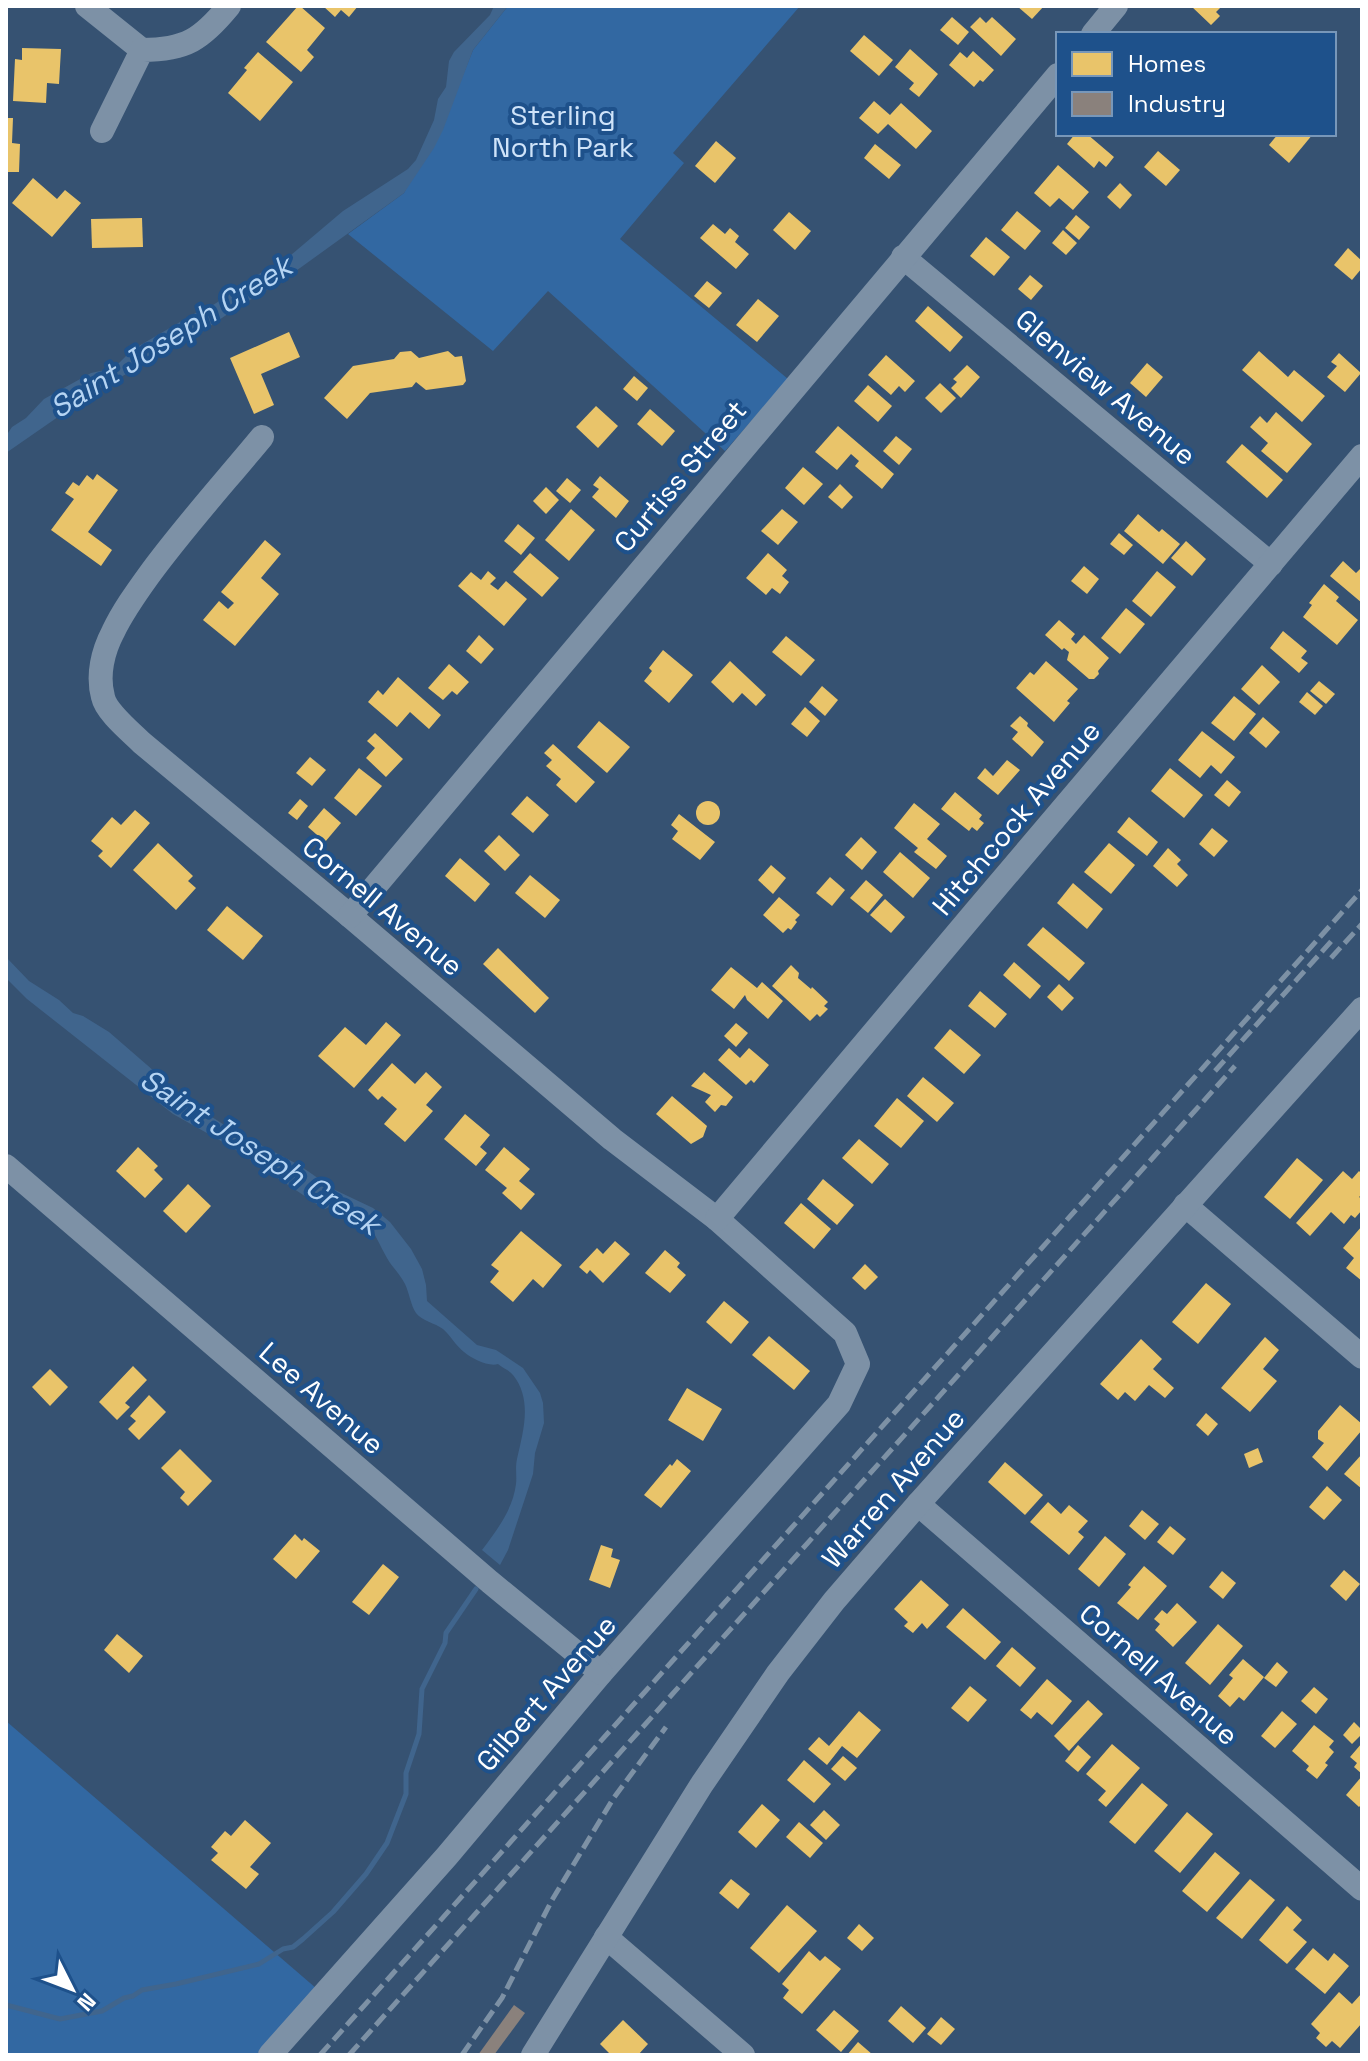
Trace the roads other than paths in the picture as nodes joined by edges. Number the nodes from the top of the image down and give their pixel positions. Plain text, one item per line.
1 (87, 6) edge
2 (229, 6) edge
3 (1116, 6) edge
4 (1095, 32) edge
5 (142, 50) junction
6 (1056, 77) edge
7 (102, 131) dead end
8 (903, 257) junction
9 (262, 437) dead end
10 (1362, 456) edge
11 (1271, 564) junction
12 (350, 916) junction
13 (1362, 1009) edge
14 (6, 1166) edge
15 (1185, 1205) junction
16 (717, 1219) junction
17 (1362, 1357) edge
18 (858, 1364) joint
19 (918, 1504) junction
20 (601, 1673) junction
21 (1362, 1889) edge
22 (606, 1937) junction
23 (270, 2055) edge
24 (533, 2055) edge
25 (743, 2055) edge

1 - 5 street
2 - 5 street
3 - 4 street
5 - 7 street
6 - 8 street, Curtiss Street
8 - 11 street, Glenview Avenue
8 - 12 street, Curtiss Street
9 - 12 street, Cornell Avenue
10 - 11 street, Hitchcock Avenue
11 - 16 street, Hitchcock Avenue
12 - 16 street, Cornell Avenue
13 - 15 street, Warren Avenue
14 - 20 street, Lee Avenue
15 - 17 street
15 - 19 street, Warren Avenue
16 - 18 street, Cornell Avenue
18 - 20 street, Gilbert Avenue
19 - 21 street, Cornell Avenue
19 - 22 street, Warren Avenue
20 - 23 street, Gilbert Avenue
22 - 24 street, Warren Avenue
22 - 25 street

